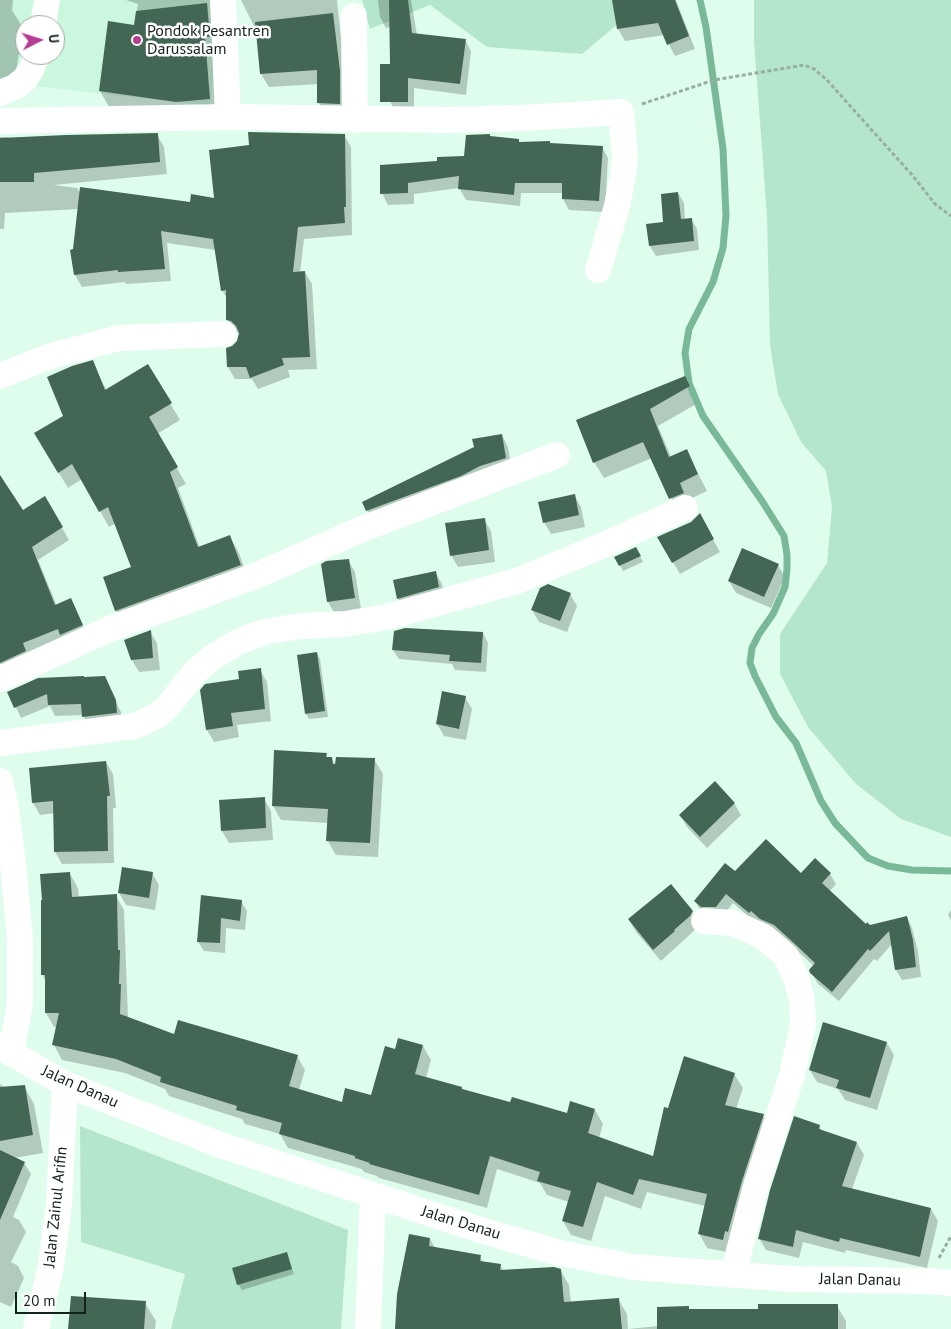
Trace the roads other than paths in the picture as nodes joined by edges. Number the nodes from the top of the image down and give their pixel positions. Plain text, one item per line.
1 (47, 0) edge
2 (223, 0) edge
3 (45, 15) edge
4 (354, 16) dead end
5 (32, 65) edge
6 (0, 93) edge
7 (228, 117) junction
8 (355, 120) junction
9 (0, 121) edge
10 (598, 270) dead end
11 (224, 334) dead end
12 (0, 376) edge
13 (557, 455) dead end
14 (685, 508) dead end
15 (0, 679) edge
16 (0, 743) edge
17 (0, 781) edge
18 (704, 922) dead end
19 (5, 1049) edge
20 (65, 1084) junction
21 (373, 1195) junction
22 (733, 1274) junction
23 (951, 1283) edge
24 (36, 1329) edge
25 (368, 1329) edge

1 - 3 street
2 - 7 street
4 - 8 street
5 - 6 street
7 - 8 street
7 - 9 street
8 - 10 street
11 - 12 street
13 - 15 street
14 - 16 street
17 - 19 street
18 - 22 street
19 - 20 street, Jalan Danau
20 - 21 street, Jalan Danau
20 - 24 street, Jalan Zainul Arifin
21 - 22 street, Jalan Danau
21 - 25 street
22 - 23 street, Jalan Danau

